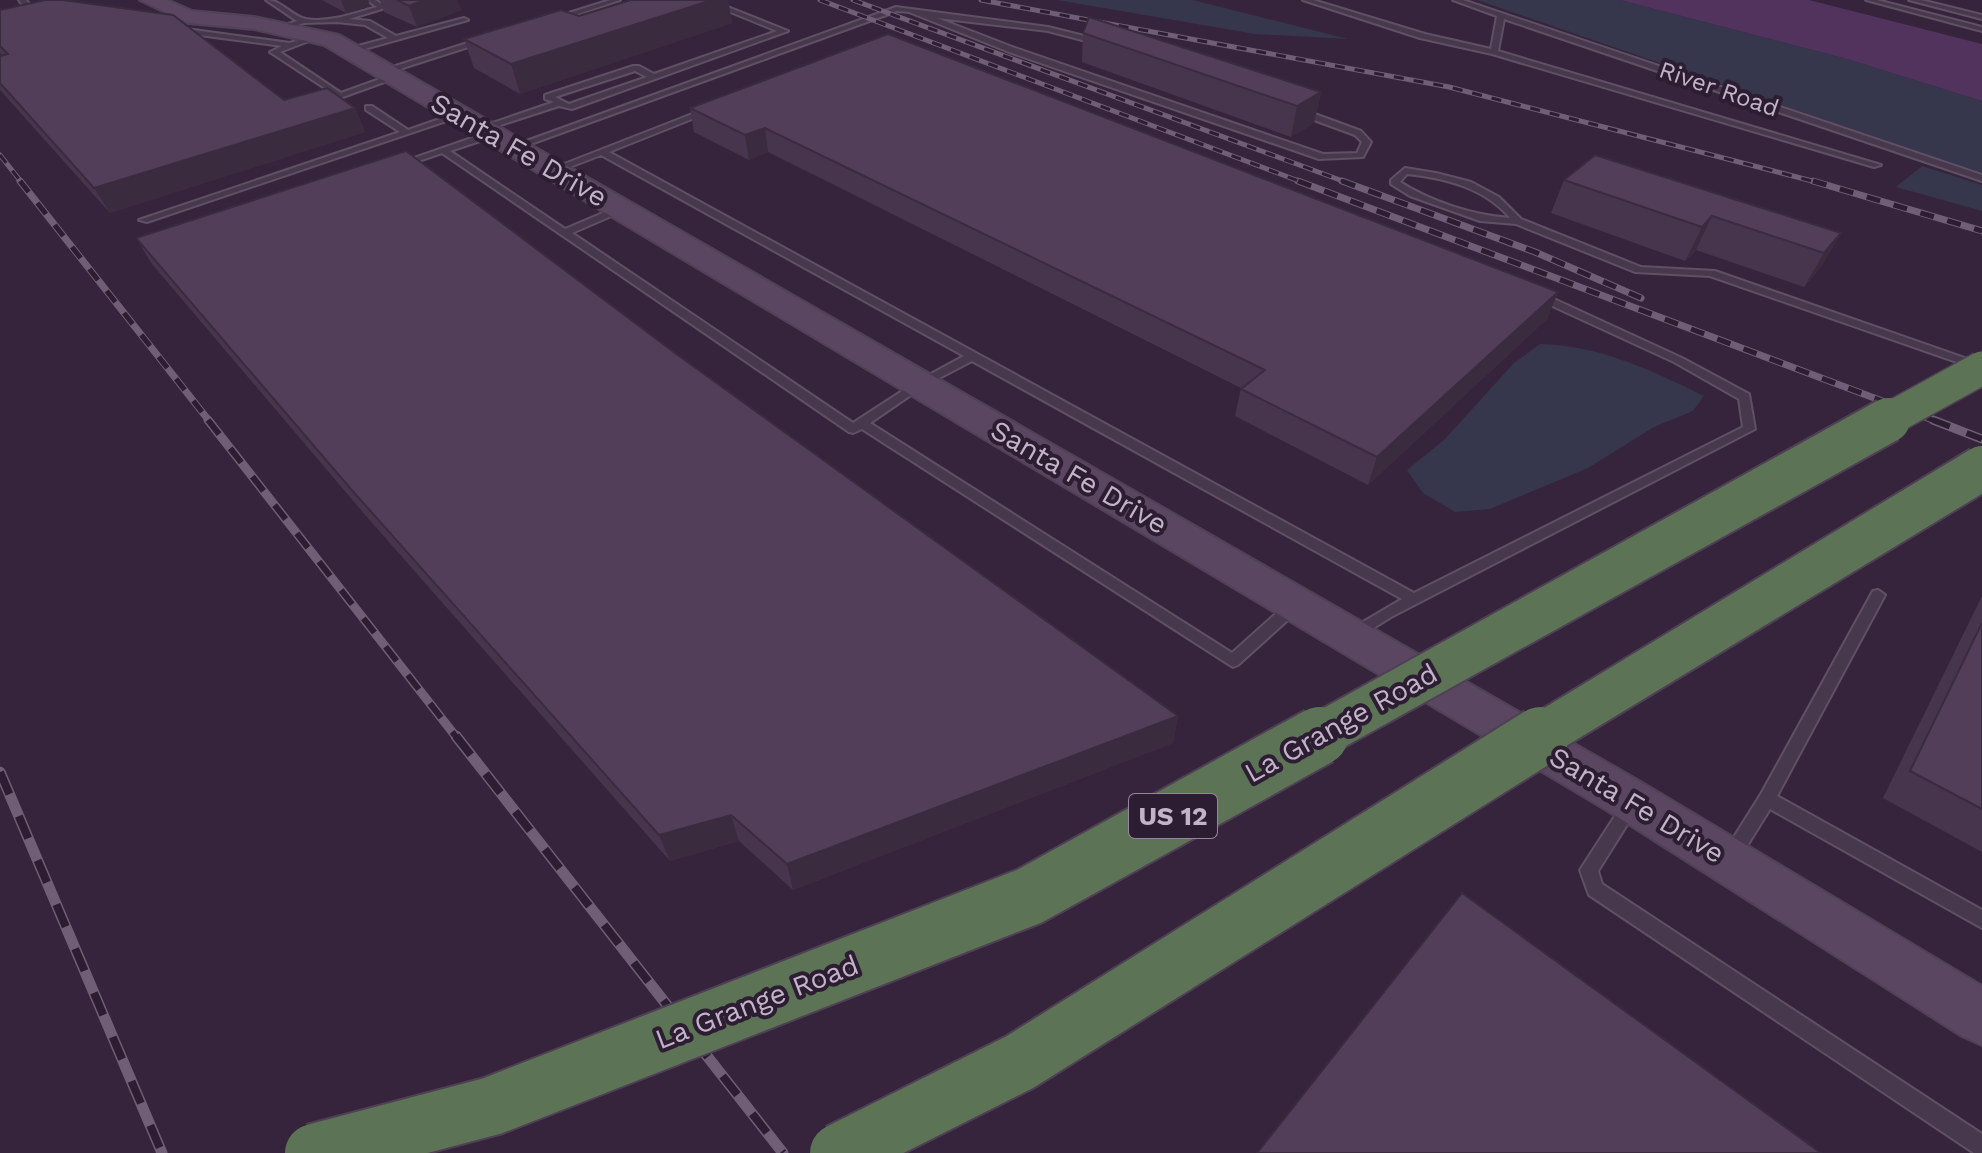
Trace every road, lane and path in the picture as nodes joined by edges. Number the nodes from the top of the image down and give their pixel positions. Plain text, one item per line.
1 (22, 0) edge
2 (150, 0) edge
3 (269, 0) edge
4 (370, 0) edge
5 (617, 0) edge
6 (704, 0) edge
7 (1306, 0) edge
8 (1456, 0) edge
9 (1869, 0) edge
10 (1912, 0) edge
11 (1927, 0) edge
12 (383, 7) junction
13 (1982, 9) edge
14 (921, 14) junction
15 (48, 15) edge
16 (1501, 15) junction
17 (1982, 17) edge
18 (337, 20) junction
19 (464, 20) dead end
20 (367, 23) junction
21 (554, 27) edge
22 (166, 28) edge
23 (308, 29) junction
24 (1982, 29) edge
25 (500, 36) edge
26 (286, 37) junction
27 (1119, 49) edge
28 (350, 51) junction
29 (1494, 52) junction
30 (391, 62) junction
31 (653, 77) junction
32 (559, 103) junction
33 (726, 104) edge
34 (1283, 105) edge
35 (369, 108) dead end
36 (487, 131) junction
37 (407, 133) junction
38 (443, 150) junction
39 (602, 152) junction
40 (1877, 165) dead end
41 (384, 170) edge
42 (554, 170) junction
43 (1982, 178) edge
44 (620, 209) junction
45 (144, 220) dead end
46 (1518, 221) junction
47 (564, 233) junction
48 (1527, 291) edge
49 (973, 356) junction
50 (1982, 368) edge
51 (920, 384) junction
52 (861, 423) junction
53 (1982, 468) edge
54 (1878, 595) dead end
55 (1414, 599) junction
56 (1296, 604) junction
57 (1351, 636) junction
58 (1767, 799) junction
59 (1634, 802) junction
60 (1728, 860) junction
61 (1982, 920) edge
62 (1982, 1017) edge
63 (1982, 1146) edge
64 (314, 1153) edge
65 (839, 1153) edge

1 - 15 lane
2 - 26 street, Santa Fe Drive
3 - 23 lane
4 - 12 lane
5 - 21 lane
6 - 31 lane
7 - 29 lane
8 - 16 lane, River Road
9 - 24 lane
10 - 17 lane
11 - 13 lane
12 - 18 lane
12 - 20 lane
14 - 27 lane
14 - 34 lane
14 - 36 lane
16 - 29 lane
16 - 43 lane, River Road
18 - 20 lane
18 - 23 lane
19 - 30 lane
20 - 30 lane
22 - 26 lane
23 - 26 street, Santa Fe Drive
23 - 28 street, Santa Fe Drive
25 - 30 lane
26 - 30 lane
28 - 30 street, Santa Fe Drive
28 - 30 lane
29 - 40 lane
30 - 36 street, Santa Fe Drive
31 - 32 lane
31 - 32 lane
32 - 36 lane
33 - 39 lane
35 - 37 lane
36 - 37 lane
36 - 38 lane
36 - 42 street, Santa Fe Drive
37 - 45 lane
38 - 41 lane
38 - 47 lane
39 - 42 lane
39 - 49 lane
42 - 44 street, Santa Fe Drive
44 - 47 lane
44 - 51 street, Santa Fe Drive
46 - 46 lane
46 - 50 lane
47 - 52 lane
48 - 55 lane
49 - 51 lane
49 - 55 lane
50 - 64 highway, La Grange Road / US 12, bridge
51 - 52 lane
51 - 56 street, Santa Fe Drive
52 - 56 lane
53 - 65 highway, bridge
54 - 58 lane
55 - 57 lane
56 - 57 street, Santa Fe Drive
57 - 59 street, Santa Fe Drive
58 - 60 lane
58 - 61 lane
59 - 60 street, Santa Fe Drive
59 - 63 lane
60 - 62 street, Santa Fe Drive

